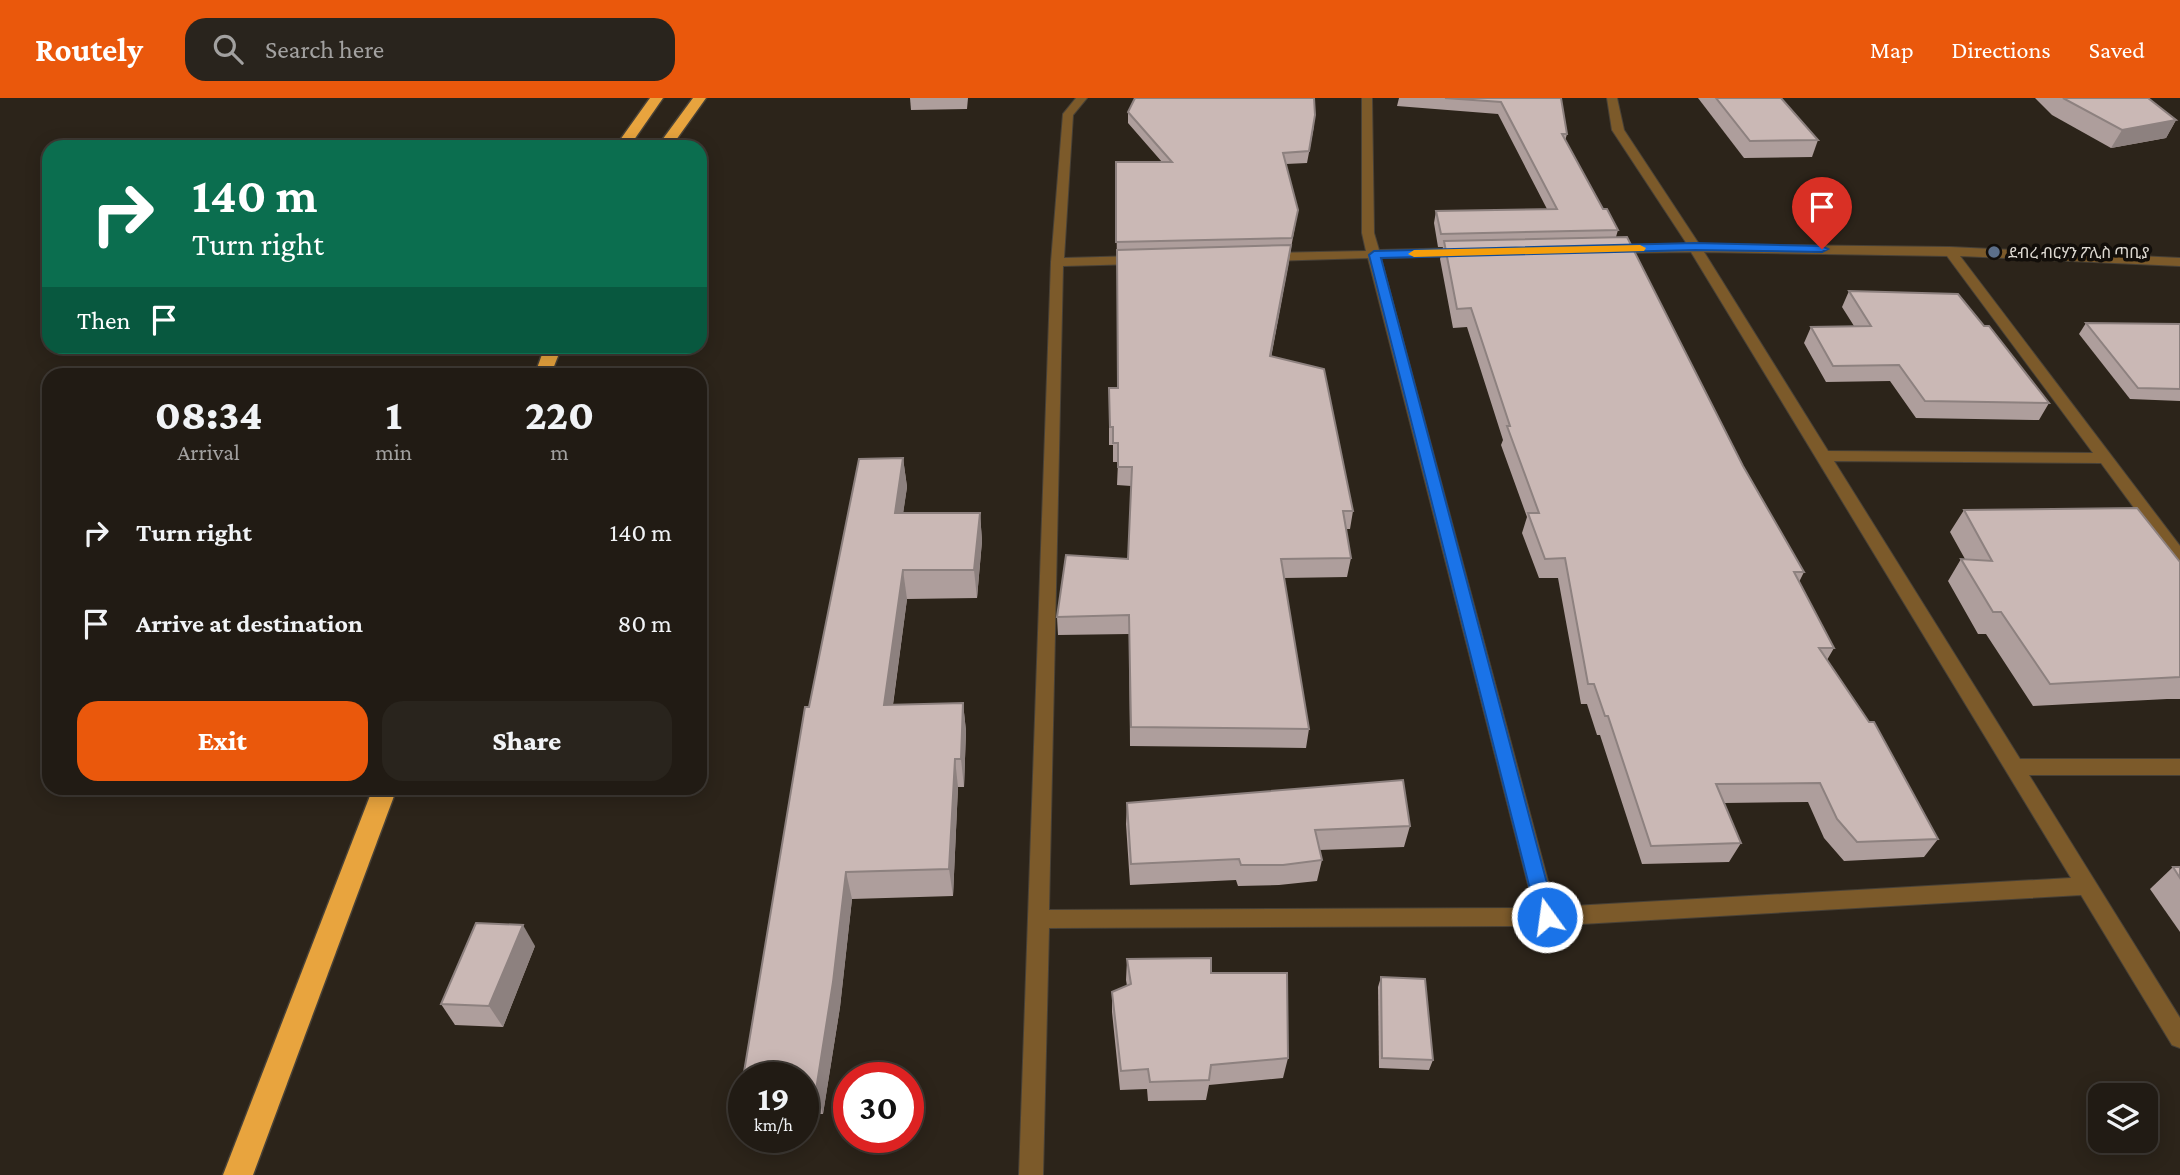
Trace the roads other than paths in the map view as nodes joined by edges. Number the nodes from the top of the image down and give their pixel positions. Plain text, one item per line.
1 (657, 98) edge
2 (700, 98) edge
3 (1082, 98) edge
4 (1367, 98) edge
5 (1612, 98) edge
6 (627, 140) edge
7 (669, 140) edge
8 (1695, 247) junction
9 (1597, 249) edge
10 (1950, 251) junction
11 (1472, 252) edge
12 (1374, 255) junction
13 (1250, 257) edge
14 (1153, 260) edge
15 (1057, 262) junction
16 (2180, 262) edge
17 (1823, 456) junction
18 (2106, 458) junction
19 (2180, 558) edge
20 (2014, 767) junction
21 (2180, 767) edge
22 (382, 795) edge
23 (2087, 886) junction
24 (1547, 917) junction
25 (1038, 919) junction
26 (2180, 1038) edge
27 (237, 1175) edge
28 (1031, 1175) edge

1 - 6 highway
2 - 7 highway
3 - 15 street
4 - 12 street
5 - 8 street
8 - 9 street
8 - 10 street
8 - 17 street
10 - 16 street
10 - 18 street
11 - 12 street
12 - 13 street
12 - 24 street
14 - 15 street
15 - 25 street
17 - 18 street
17 - 20 street
18 - 19 street
20 - 21 street
20 - 23 street
22 - 27 highway
23 - 24 street
23 - 26 street
24 - 25 street
25 - 28 street

